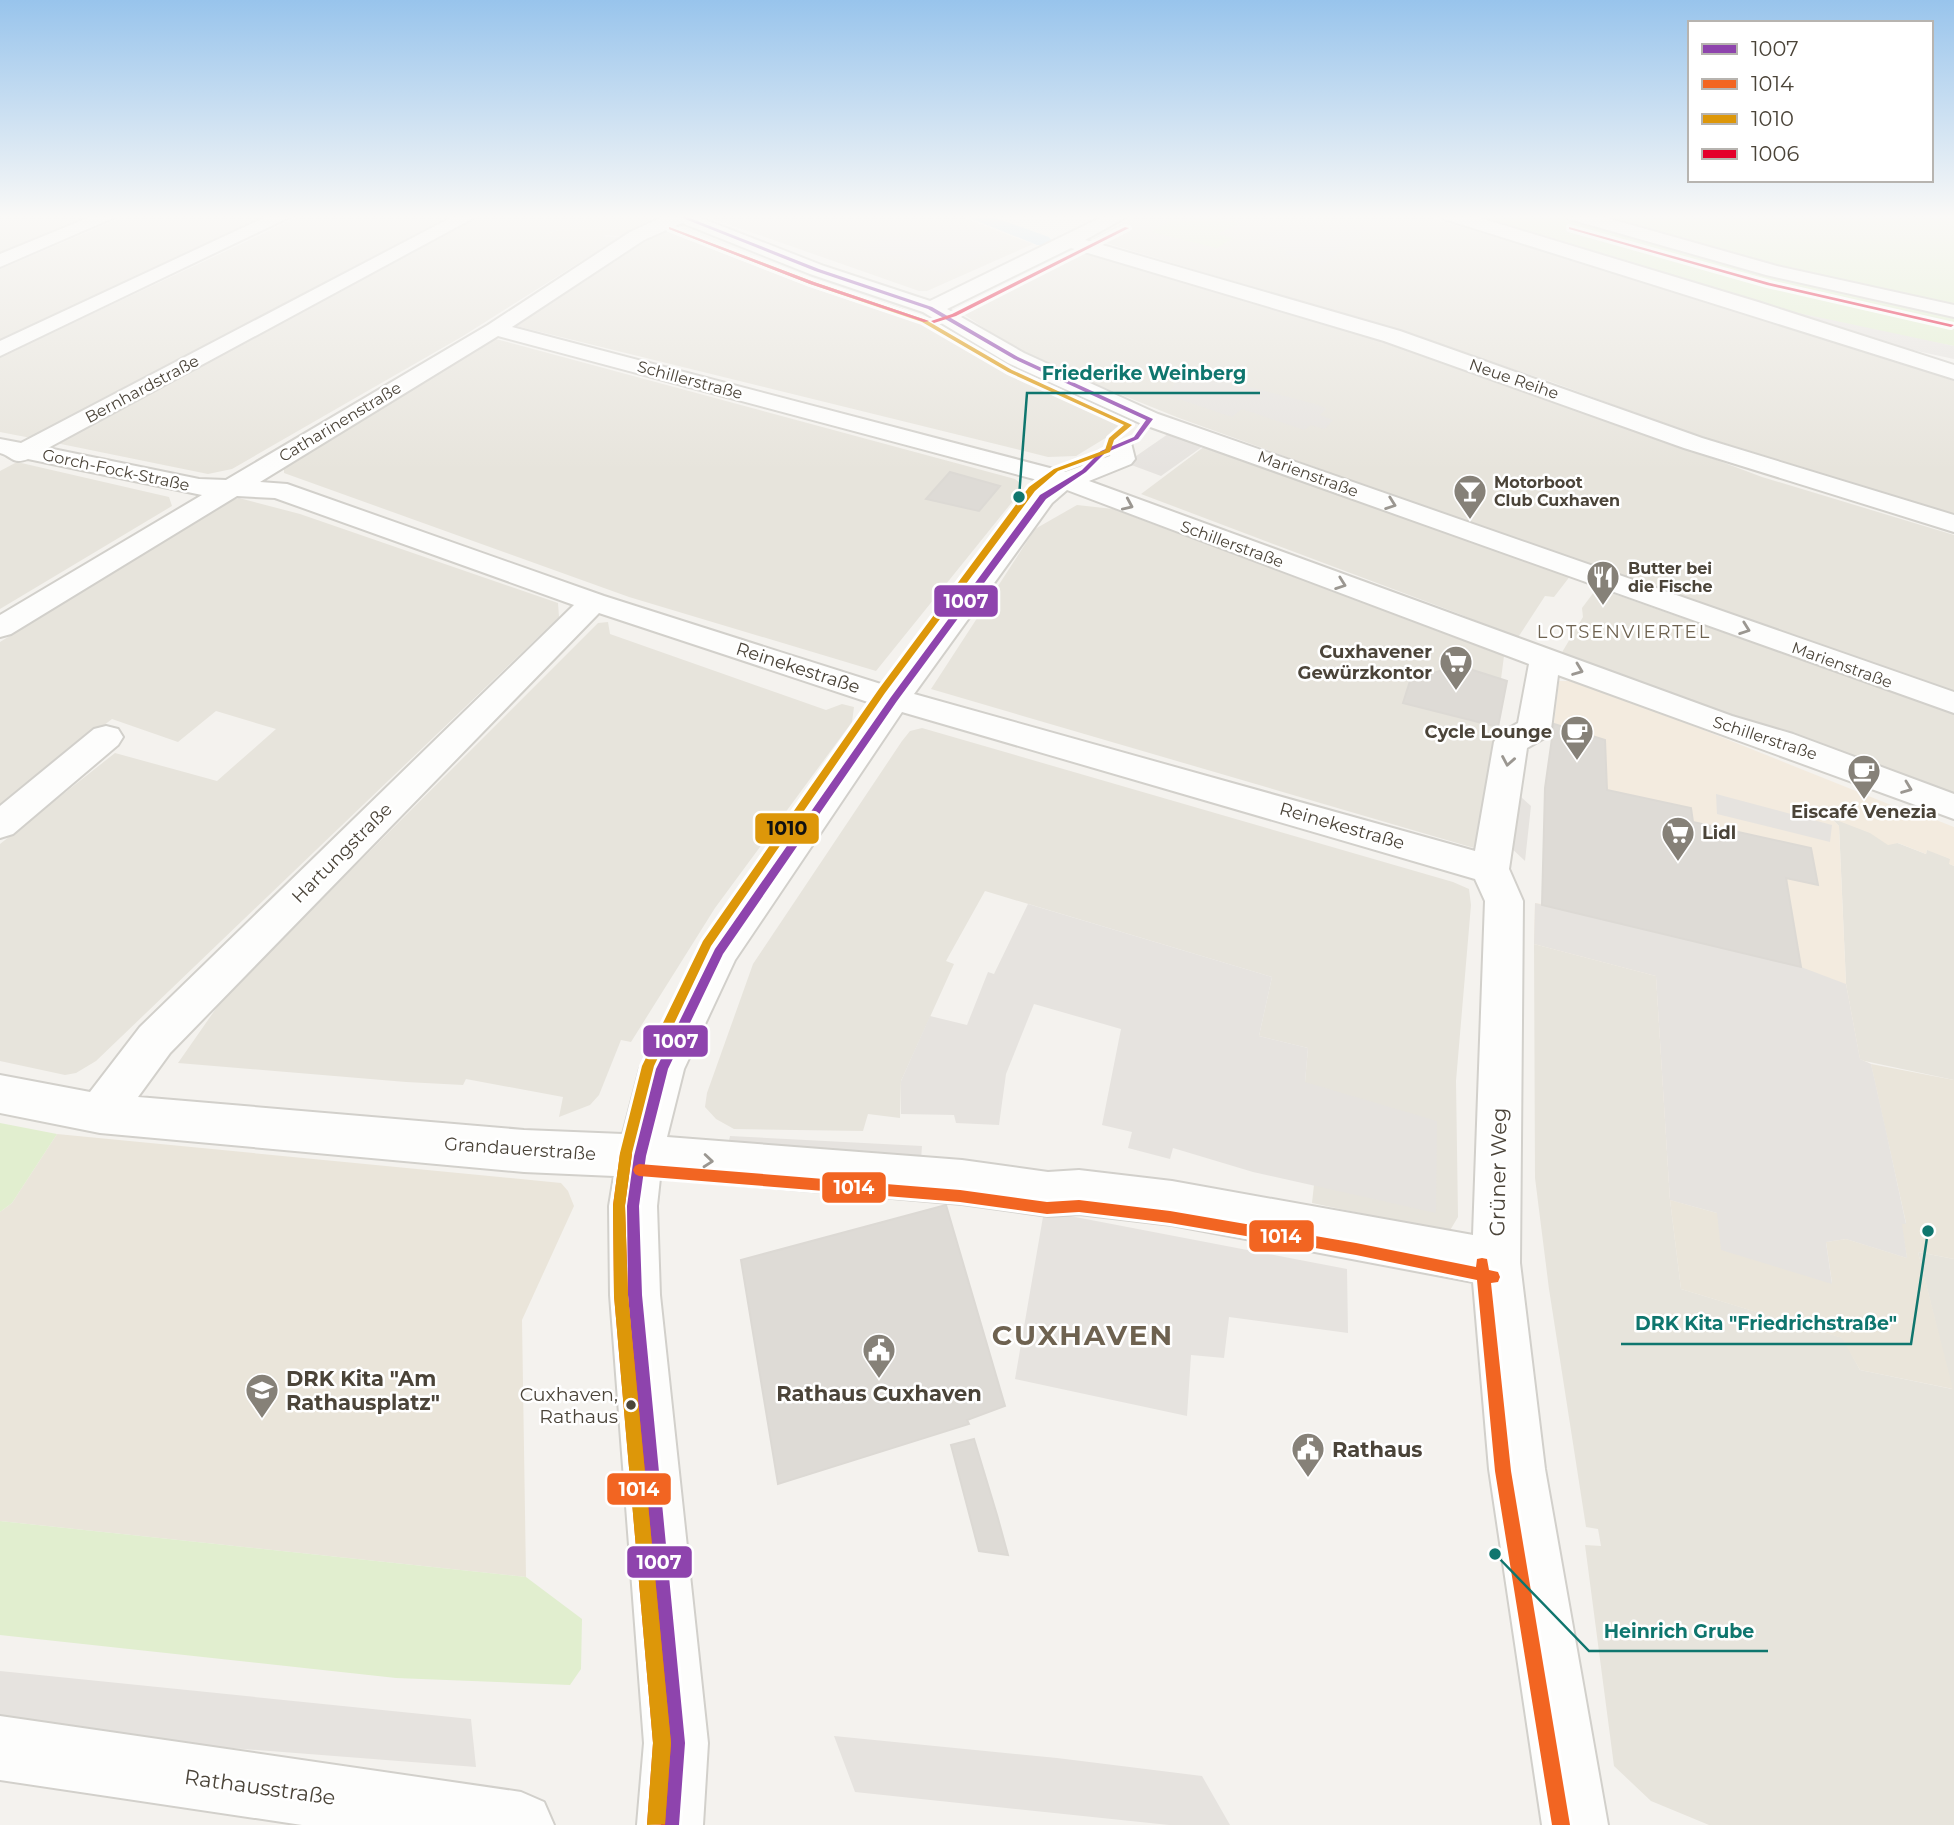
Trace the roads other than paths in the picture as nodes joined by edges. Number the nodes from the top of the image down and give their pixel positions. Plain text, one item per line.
1 (104, 300) edge
2 (309, 300) edge
3 (539, 300) edge
4 (908, 300) edge
5 (947, 300) edge
6 (1270, 300) edge
7 (1732, 300) edge
8 (1905, 300) edge
9 (930, 308) junction
10 (1954, 311) edge
11 (495, 329) junction
12 (0, 349) edge
13 (1954, 372) edge
14 (1150, 419) junction
15 (0, 446) edge
16 (25, 451) junction
17 (0, 465) edge
18 (1074, 476) junction
19 (232, 487) junction
20 (1954, 524) edge
21 (594, 602) junction
22 (0, 628) edge
23 (1545, 658) junction
24 (894, 699) junction
25 (1954, 703) edge
26 (106, 737) dead end
27 (1954, 807) edge
28 (0, 825) edge
29 (1490, 869) junction
30 (0, 1094) edge
31 (100, 1113) junction
32 (640, 1156) junction
33 (1496, 1263) junction
34 (0, 1748) edge
35 (521, 1825) edge
36 (670, 1825) edge
37 (1575, 1825) edge

1 - 12 street
2 - 16 street, Bernhardstraße
3 - 11 street, Catharinenstraße
4 - 9 street, Marienstraße
5 - 9 street
6 - 20 street, Neue Reihe
7 - 13 street
8 - 10 street
9 - 14 street, Marienstraße
11 - 18 street, Schillerstraße
11 - 19 street, Catharinenstraße
14 - 18 street
14 -> 25 street, Marienstraße
15 - 16 street, Gorch-Fock-Straße
16 - 17 street, Bernhardstraße
16 - 19 street, Gorch-Fock-Straße
18 -> 23 street, Schillerstraße
18 - 24 street
19 - 21 street, Reinekestraße
19 - 22 street, Catharinenstraße
21 - 24 street, Reinekestraße
21 - 31 street, Hartungstraße
23 -> 27 street, Schillerstraße
23 -> 29 street
24 - 29 street, Reinekestraße
24 - 32 street
26 - 28 street
29 - 33 street, Grüner Weg
30 - 31 street, Grandauerstraße
31 - 32 street, Grandauerstraße
32 -> 33 street, Grandauerstraße
32 - 36 street
33 - 37 street, Grüner Weg
34 - 35 street, Rathausstraße

